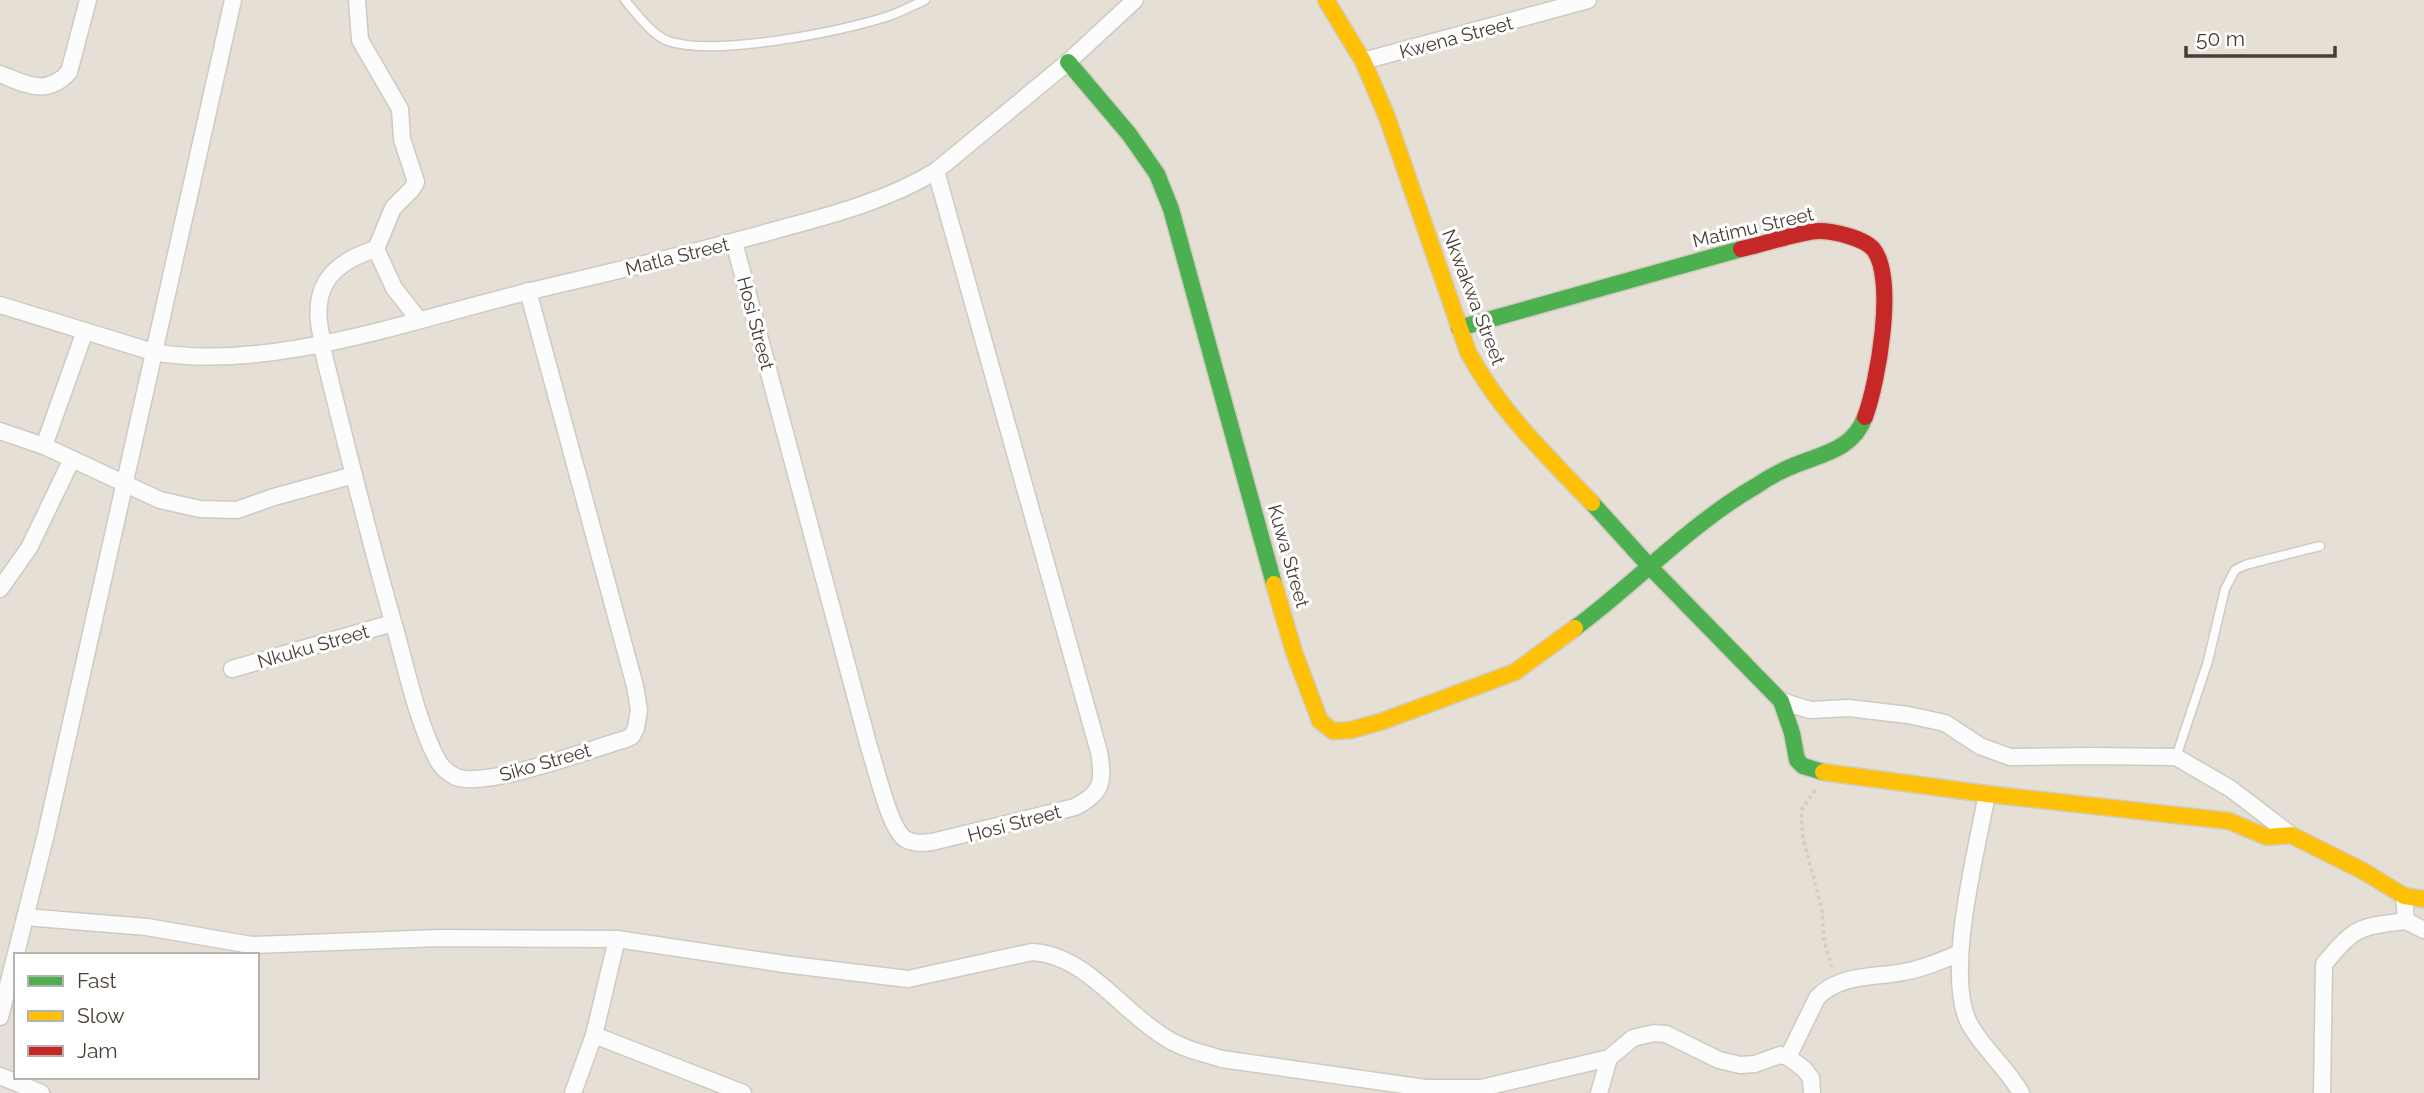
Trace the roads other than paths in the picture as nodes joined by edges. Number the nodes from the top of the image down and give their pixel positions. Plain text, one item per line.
1 (88, 0) edge
2 (233, 0) edge
3 (357, 0) edge
4 (625, 0) edge
5 (925, 0) edge
6 (1135, 0) edge
7 (1326, 0) edge
8 (1588, 0) edge
9 (1363, 61) junction
10 (1068, 62) junction
11 (0, 74) edge
12 (936, 171) junction
13 (734, 242) junction
14 (376, 249) junction
15 (528, 292) junction
16 (0, 305) edge
17 (419, 320) junction
18 (1459, 328) junction
19 (85, 331) junction
20 (322, 343) junction
21 (153, 352) junction
22 (0, 431) edge
23 (44, 446) junction
24 (72, 458) junction
25 (354, 475) junction
26 (124, 482) junction
27 (2320, 546) dead end
28 (1650, 567) junction
29 (0, 589) edge
30 (393, 623) junction
31 (232, 669) dead end
32 (1781, 701) junction
33 (2176, 757) junction
34 (1995, 795) junction
35 (2291, 835) junction
36 (2404, 896) junction
37 (2424, 900) edge
38 (25, 917) junction
39 (2406, 921) junction
40 (2424, 930) edge
41 (617, 939) junction
42 (16, 953) edge
43 (1960, 953) junction
44 (14, 961) edge
45 (0, 1017) edge
46 (594, 1035) junction
47 (1788, 1057) junction
48 (1609, 1058) junction
49 (0, 1076) edge
50 (1373, 1087) edge
51 (41, 1093) edge
52 (573, 1093) edge
53 (743, 1093) edge
54 (1599, 1093) edge
55 (1812, 1093) edge
56 (2021, 1093) edge
57 (2322, 1093) edge

1 - 11 street
2 - 21 street
3 - 14 street
4 - 5 lane
6 - 10 street, Matla Street
7 - 9 street, Nkwakwa Street
8 - 9 street, Kwena Street
9 - 18 street, Nkwakwa Street
10 - 12 street, Matla Street
10 - 28 street, Kuwa Street
12 - 13 street, Matla Street
12 - 13 street, Hosi Street
13 - 15 street, Matla Street
14 - 17 street
14 - 20 street, Siko Street
15 - 17 street, Matla Street
15 - 30 street, Siko Street
16 - 19 street, Matla Street
17 - 20 street, Matla Street
18 - 28 street, Nkwakwa Street
18 - 28 street, Matimu Street
19 - 21 street, Matla Street
19 - 23 street
20 - 21 street, Matla Street
20 - 25 street, Siko Street
21 - 26 street
22 - 23 street
23 - 24 street
24 - 26 street
24 - 29 street
25 - 26 street
25 - 30 street, Siko Street
26 - 38 street
27 - 33 lane
28 - 32 street, Nkwakwa Street
30 - 31 street, Nkuku Street
32 - 33 street
32 - 34 street
33 - 35 street
34 - 35 street
34 - 43 street
35 - 36 street
36 - 37 street
36 - 39 street
38 - 41 street
38 - 42 street
39 - 40 street
39 - 57 street
41 - 46 street
41 - 50 street
43 - 47 street
43 - 56 street
44 - 45 street
46 - 52 street
46 - 53 street
47 - 48 street
47 - 55 street
48 - 50 street
48 - 54 street
49 - 51 street

